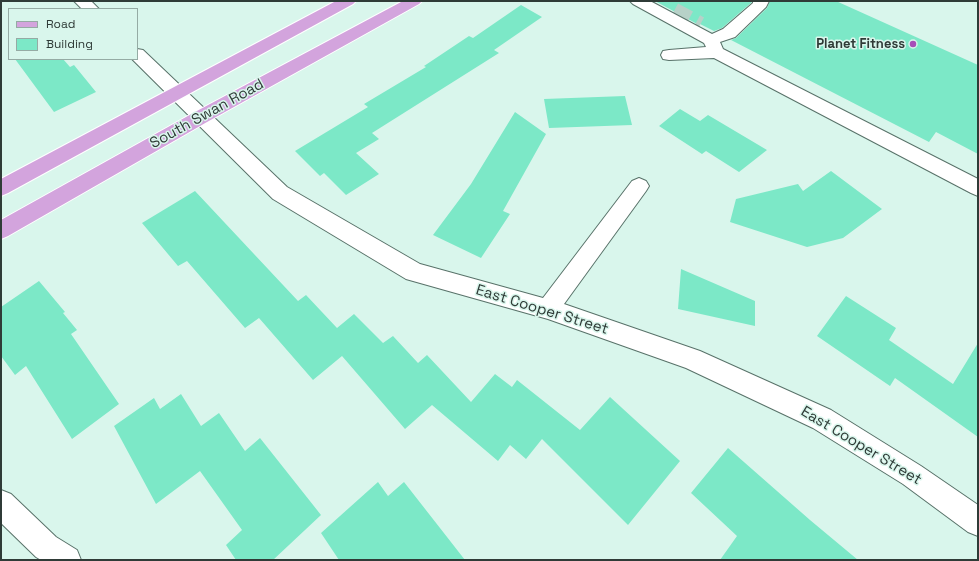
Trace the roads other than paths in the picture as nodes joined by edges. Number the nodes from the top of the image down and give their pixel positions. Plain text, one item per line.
1 (82, 1) edge
2 (348, 1) edge
3 (414, 1) edge
4 (638, 1) edge
5 (650, 1) edge
6 (761, 1) edge
7 (90, 8) edge
8 (674, 11) tunnel mouth
9 (700, 25) tunnel mouth
10 (717, 43) junction
11 (138, 55) edge
12 (669, 55) dead end
13 (177, 92) junction
14 (201, 117) junction
15 (638, 186) dead end
16 (1, 188) edge
17 (978, 188) edge
18 (1, 230) edge
19 (548, 310) junction
20 (1, 504) edge
21 (978, 522) edge
22 (67, 560) edge

1 - 7 street
2 - 13 main road
3 - 14 main road, South Swan Road
4 - 10 street
5 - 8 street
6 - 10 street
9 - 10 street
10 - 12 street
10 - 17 street
11 - 13 street, East Cooper Street
13 - 14 street, East Cooper Street
13 - 16 main road
14 - 18 main road, South Swan Road
14 - 19 street, East Cooper Street
15 - 19 street
19 - 21 street, East Cooper Street
20 - 22 street

